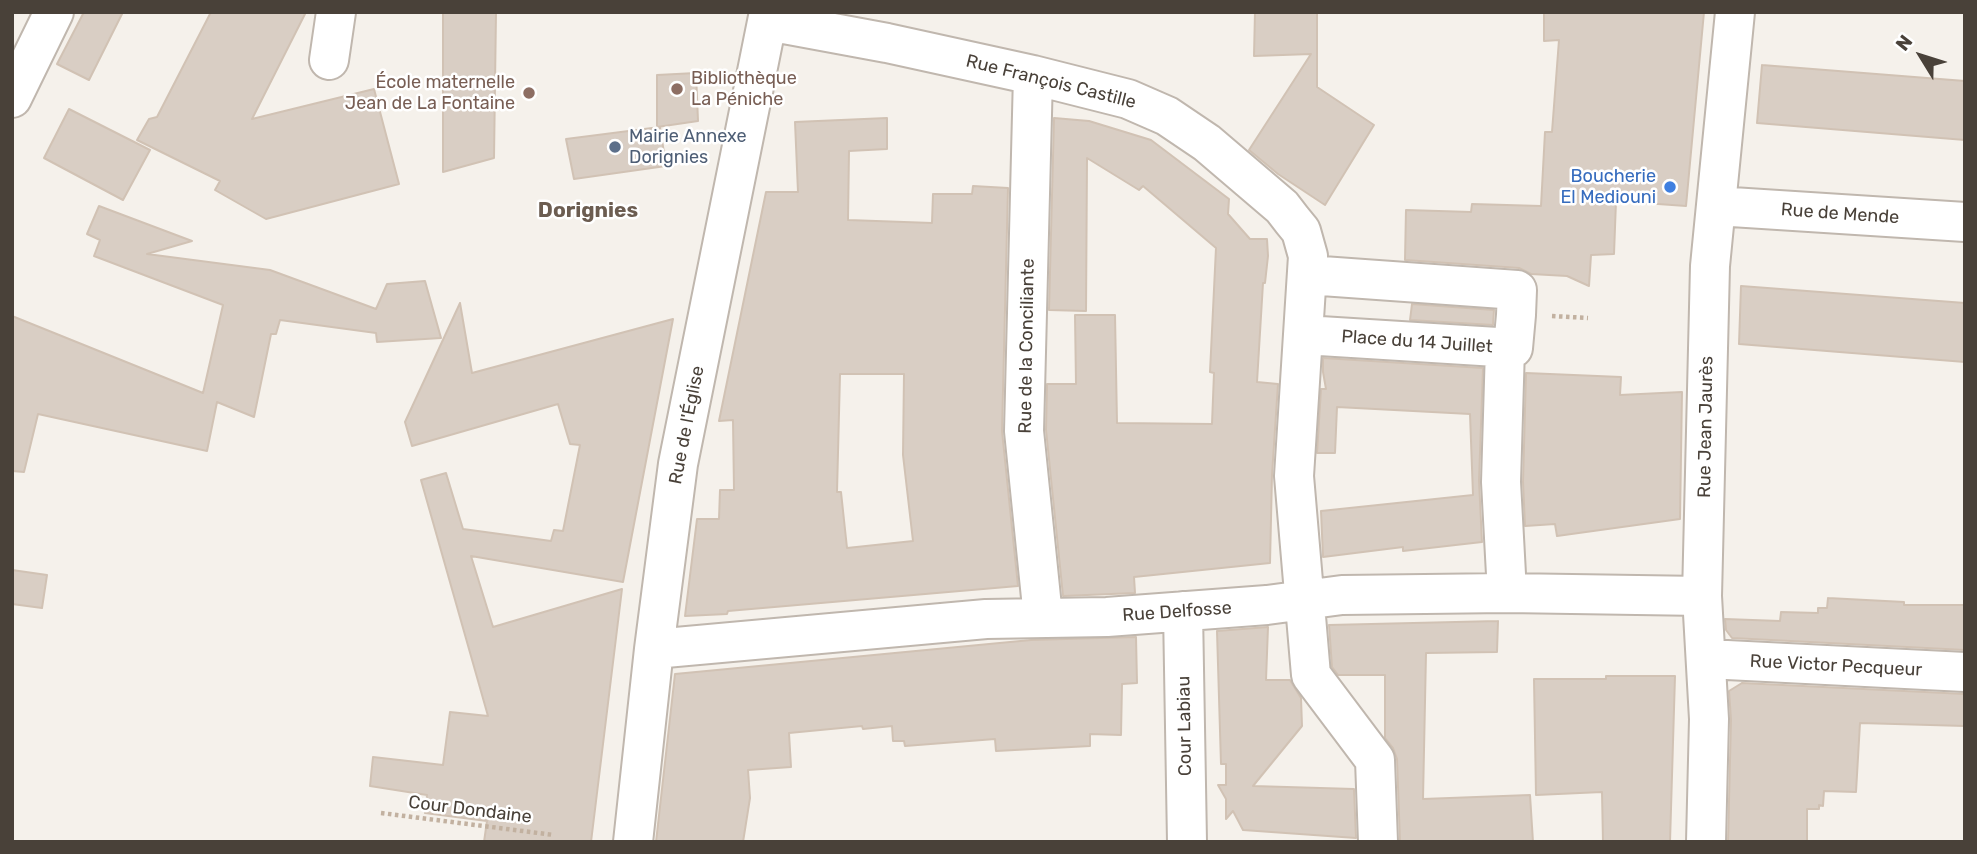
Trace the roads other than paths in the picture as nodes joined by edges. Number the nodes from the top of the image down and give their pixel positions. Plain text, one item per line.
1 (54, 12) edge
2 (336, 12) edge
3 (1735, 12) edge
4 (769, 16) edge
5 (329, 61) dead end
6 (1033, 75) junction
7 (12, 98) edge
8 (1716, 206) junction
9 (1965, 222) edge
10 (1308, 275) junction
11 (1304, 335) junction
12 (1505, 348) junction
13 (1507, 593) junction
14 (1702, 596) junction
15 (1306, 599) junction
16 (1183, 611) junction
17 (1043, 617) junction
18 (654, 649) junction
19 (1707, 659) junction
20 (1965, 672) edge
21 (633, 842) edge
22 (1187, 842) edge
23 (1378, 842) edge
24 (1706, 842) edge

1 - 7 street
2 - 5 street
3 - 8 street, Rue Jean Jaurès
4 - 6 street, Rue François Castille
4 - 18 street, Rue de l'Église
6 - 10 street, Rue François Castille
6 - 17 street, Rue de la Conciliante
8 - 9 street, Rue de Mende
8 - 14 street, Rue Jean Jaurès
10 - 11 street, Rue François Castille
10 - 12 street, Place du 14 Juillet
11 - 12 street, Place du 14 Juillet
11 - 15 street, Rue François Castille
12 - 13 street
13 - 14 street, Rue Delfosse
13 - 15 street, Rue Delfosse
14 - 19 street, Rue Jean Jaurès
15 - 16 street, Rue Delfosse
15 - 23 street, Rue François Castille
16 - 17 street, Rue Delfosse
16 - 22 street, Cour Labiau
17 - 18 street, Rue Delfosse
18 - 21 street, Rue de l'Église
19 - 20 street, Rue Victor Pecqueur
19 - 24 street, Rue Jean Jaurès

